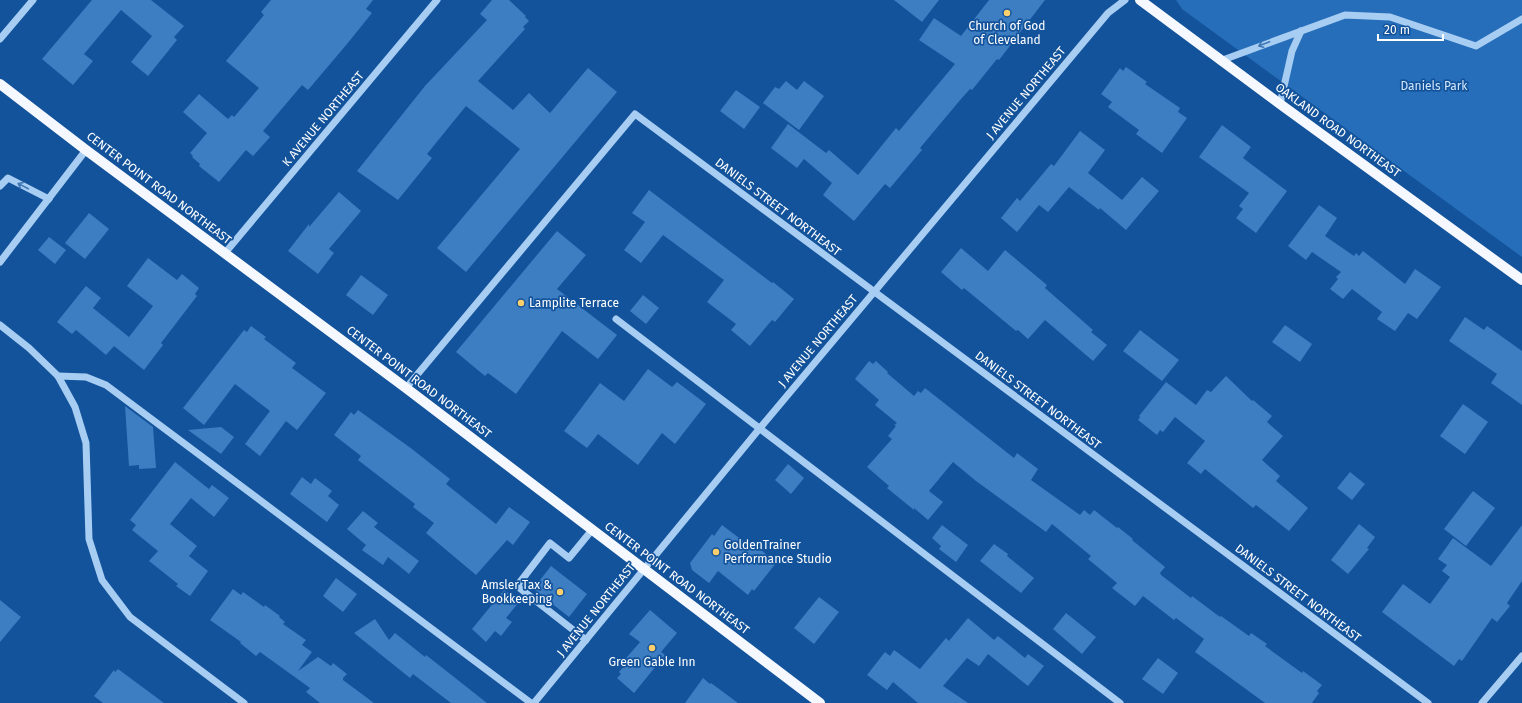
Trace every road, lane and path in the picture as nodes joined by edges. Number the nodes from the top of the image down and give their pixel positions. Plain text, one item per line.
1 (33, 0) edge
2 (437, 0) edge
3 (1125, 0) edge
4 (1140, 0) edge
5 (1522, 19) edge
6 (1301, 31) junction
7 (0, 39) edge
8 (1220, 61) junction
9 (0, 84) edge
10 (1280, 104) junction
11 (86, 150) junction
12 (0, 186) edge
13 (49, 199) junction
14 (225, 253) junction
15 (0, 262) edge
16 (1522, 280) edge
17 (873, 292) junction
18 (616, 319) dead end
19 (0, 325) edge
20 (58, 376) junction
21 (406, 388) junction
22 (760, 428) junction
23 (592, 530) junction
24 (643, 570) junction
25 (586, 640) junction
26 (1522, 656) edge
27 (244, 703) edge
28 (533, 703) edge
29 (820, 703) edge
30 (1120, 703) edge
31 (1428, 703) edge
32 (1482, 703) edge

1 - 7 street
2 - 14 street, K AVENUE NORTHEAST
3 - 17 street, J AVENUE NORTHEAST
4 - 8 main road, OAKLAND ROAD NORTHEAST
5 - 6 street
6 -> 8 street
6 - 10 street
8 - 10 main road, OAKLAND ROAD NORTHEAST
9 - 11 main road, CENTER POINT ROAD NORTHEAST
10 - 16 main road, OAKLAND ROAD NORTHEAST
11 - 13 street
11 - 14 main road, CENTER POINT ROAD NORTHEAST
13 -> 12 street
13 - 15 street
14 - 21 main road, CENTER POINT ROAD NORTHEAST
17 - 21 street, DANIELS STREET NORTHEAST
17 - 22 street, J AVENUE NORTHEAST
17 - 31 street, DANIELS STREET NORTHEAST
18 - 22 street
19 - 20 street
20 - 27 street
20 - 28 street
21 - 23 main road, CENTER POINT ROAD NORTHEAST
22 - 24 street, J AVENUE NORTHEAST
22 - 30 street
23 - 24 main road, CENTER POINT ROAD NORTHEAST
23 - 25 street
24 - 25 street, J AVENUE NORTHEAST
24 - 29 main road, CENTER POINT ROAD NORTHEAST
25 - 28 street, J AVENUE NORTHEAST
26 - 32 street

